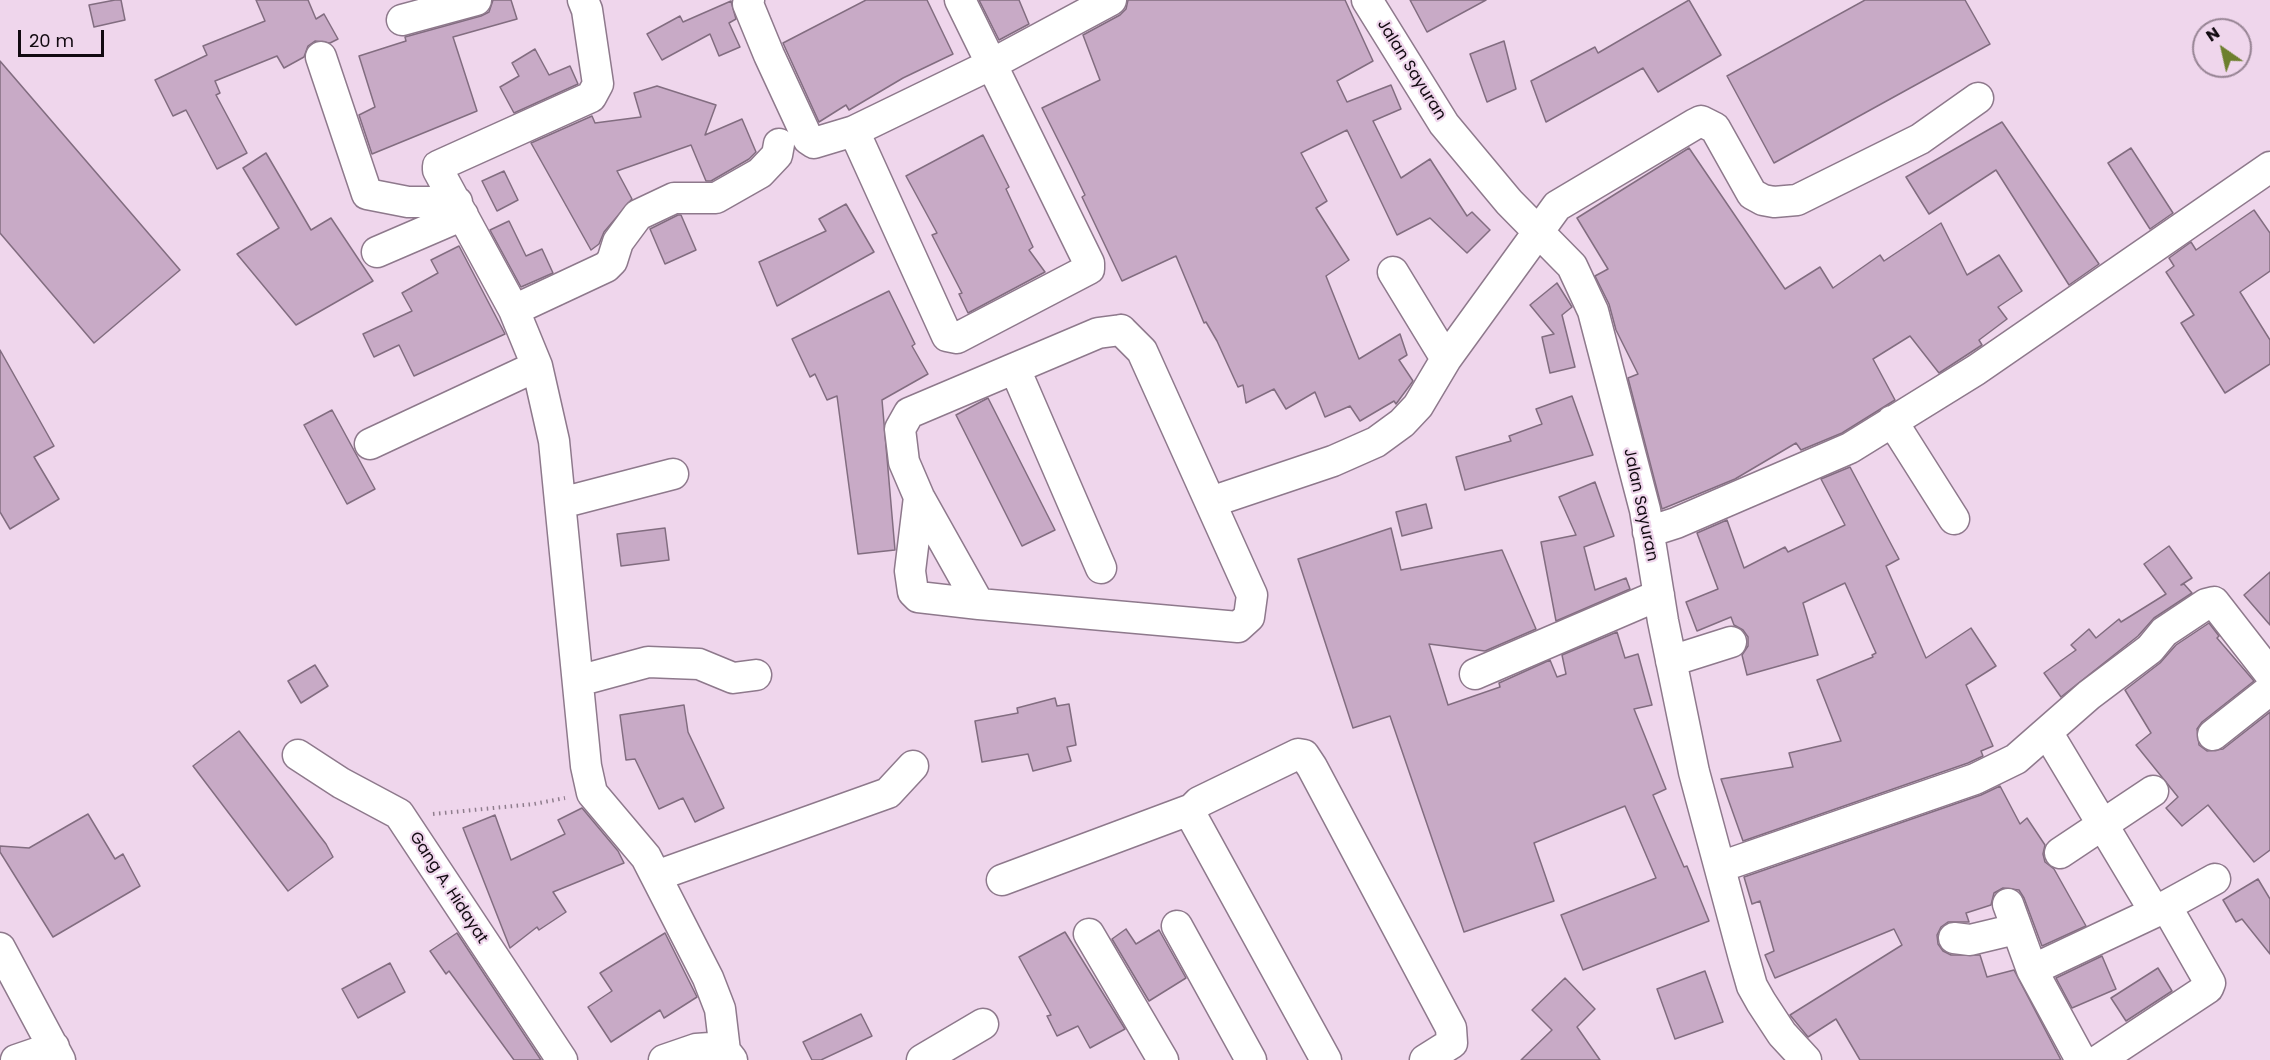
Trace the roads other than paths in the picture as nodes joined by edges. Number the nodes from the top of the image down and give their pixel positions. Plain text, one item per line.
1 (476, 0) edge
2 (583, 0) edge
3 (749, 0) edge
4 (960, 0) edge
5 (1112, 0) edge
6 (1378, 4) edge
7 (402, 20) dead end
8 (321, 57) dead end
9 (990, 65) junction
10 (1978, 98) dead end
11 (854, 131) junction
12 (780, 144) dead end
13 (2270, 167) edge
14 (460, 209) junction
15 (1540, 232) junction
16 (377, 252) dead end
17 (1393, 272) dead end
18 (514, 310) junction
19 (1446, 359) junction
20 (537, 366) junction
21 (1015, 369) junction
22 (1892, 421) junction
23 (370, 444) dead end
24 (674, 474) dead end
25 (919, 497) junction
26 (1211, 502) junction
27 (561, 503) junction
28 (1954, 519) dead end
29 (1648, 532) junction
30 (1101, 568) dead end
31 (1659, 595) junction
32 (979, 604) junction
33 (1731, 642) dead end
34 (1671, 661) junction
35 (1475, 674) dead end
36 (2270, 674) edge
37 (756, 675) dead end
38 (578, 681) junction
39 (2270, 690) edge
40 (2047, 732) junction
41 (2213, 735) dead end
42 (298, 755) dead end
43 (913, 766) dead end
44 (2153, 791) dead end
45 (1192, 809) junction
46 (2104, 823) junction
47 (2060, 853) dead end
48 (1720, 867) junction
49 (656, 876) junction
50 (2215, 879) dead end
51 (1002, 880) dead end
52 (2161, 909) junction
53 (1177, 926) dead end
54 (1089, 934) dead end
55 (1954, 938) dead end
56 (0, 948) edge
57 (2032, 970) junction
58 (983, 1024) dead end
59 (57, 1053) edge
60 (729, 1055) edge
61 (1799, 1058) edge
62 (16, 1060) edge
63 (562, 1060) edge
64 (664, 1060) edge
65 (922, 1060) edge
66 (1163, 1060) edge
67 (1251, 1060) edge
68 (1326, 1060) edge
69 (1425, 1060) edge
70 (2081, 1060) edge
71 (2099, 1060) edge

1 - 7 street
2 - 14 street
3 - 11 street
4 - 9 street
5 - 9 street
6 - 15 street, Jalan Sayuran
8 - 14 street
9 - 11 street
9 - 11 street
10 - 15 street
12 - 18 street
13 - 22 street
14 - 16 street
14 - 18 street
15 - 19 street
15 - 29 street, Jalan Sayuran
17 - 19 street
18 - 20 street
19 - 26 street
20 - 23 street
20 - 27 street
21 - 25 street
21 - 26 street
21 - 30 street
22 - 28 street
22 - 29 street
24 - 27 street
25 - 32 street
25 - 32 street
26 - 32 street
27 - 38 street
29 - 31 street, Jalan Sayuran
31 - 34 street, Jalan Sayuran
31 - 35 street
33 - 34 street
34 - 48 street, Jalan Sayuran
36 - 40 street
37 - 38 street
38 - 49 street
39 - 41 street
40 - 46 street
40 - 48 street
42 - 63 street, Gang A. Hidayat
43 - 49 street
44 - 46 street
45 - 51 street
45 - 68 street
45 - 69 street
46 - 47 street
46 - 52 street
48 - 61 street, Jalan Sayuran
49 - 60 street
50 - 52 street
52 - 57 street
52 - 71 street
53 - 67 street
54 - 66 street
55 - 57 street
56 - 59 street
57 - 70 street
58 - 65 street
59 - 62 street
60 - 64 street

